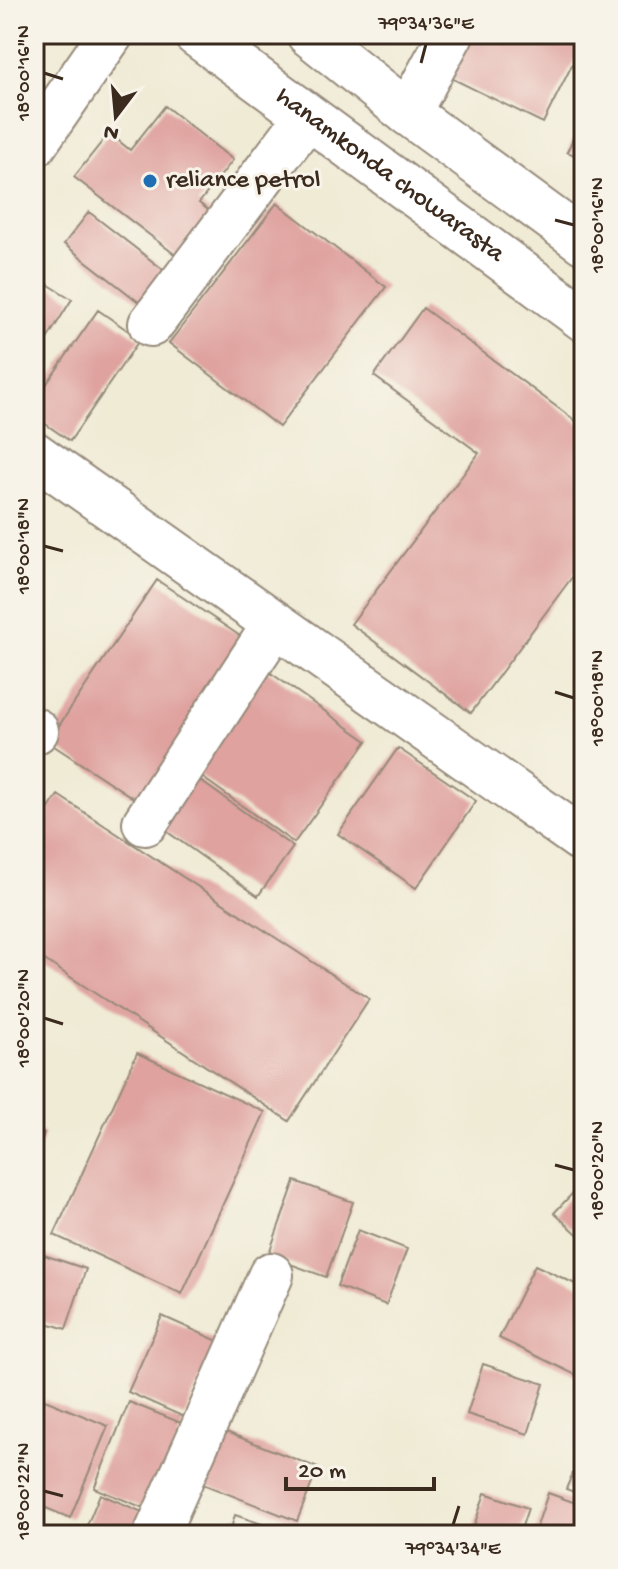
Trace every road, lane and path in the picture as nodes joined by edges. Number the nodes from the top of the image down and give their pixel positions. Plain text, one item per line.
1 (111, 34) edge
2 (196, 34) edge
3 (309, 34) edge
4 (451, 34) edge
5 (408, 113) junction
6 (307, 117) junction
7 (34, 145) edge
8 (584, 242) edge
9 (584, 319) edge
10 (151, 324) dead end
11 (34, 454) edge
12 (275, 624) junction
13 (145, 823) dead end
14 (584, 841) edge
15 (271, 1275) dead end
16 (156, 1535) edge

1 - 7 main road
2 - 6 main road, hanamkonda chowarasta
3 - 5 main road
4 - 5 main road
5 - 8 main road
6 - 9 main road, hanamkonda chowarasta
6 - 10 main road
11 - 12 main road
12 - 13 main road
12 - 14 main road
15 - 16 main road

